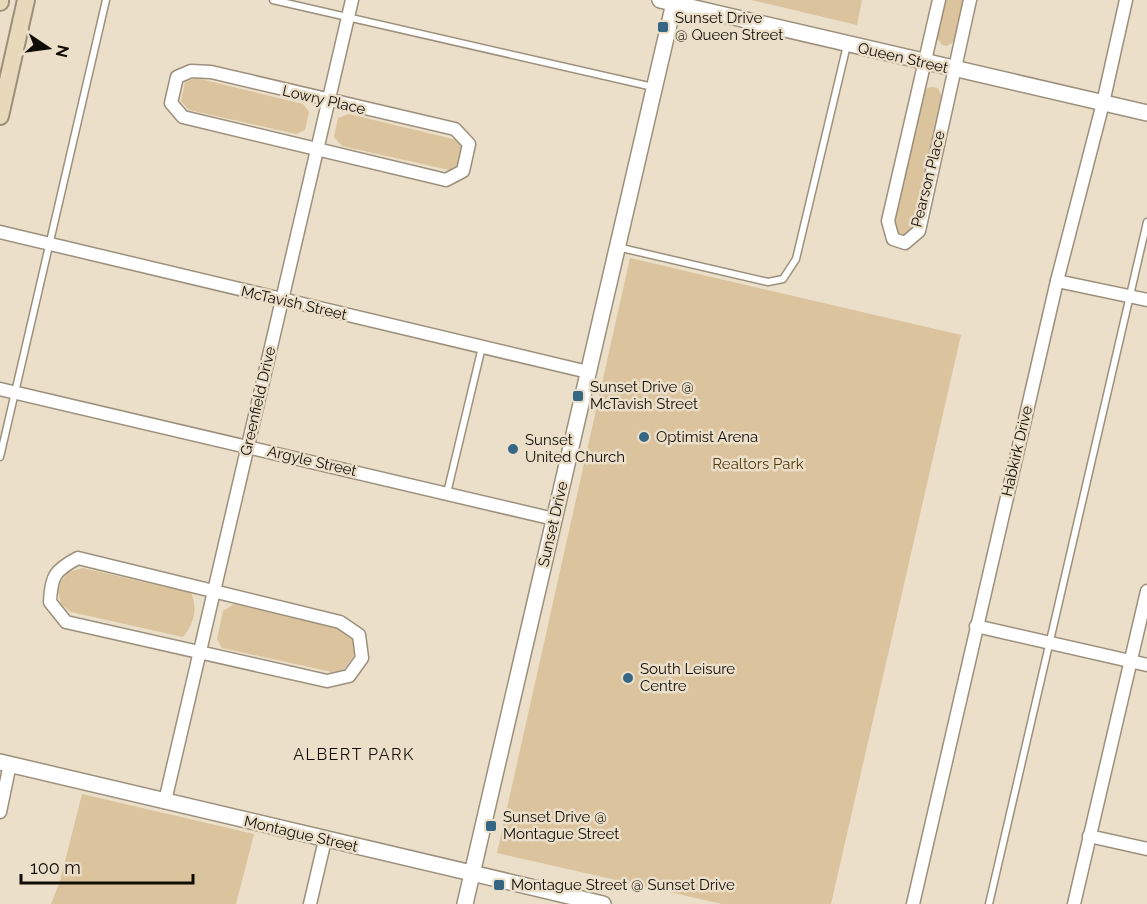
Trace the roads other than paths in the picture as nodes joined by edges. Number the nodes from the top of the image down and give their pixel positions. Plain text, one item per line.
1 (26, 0) edge
2 (106, 0) edge
3 (273, 0) edge
4 (352, 0) edge
5 (939, 0) edge
6 (970, 0) edge
7 (1126, 0) edge
8 (667, 2) edge
9 (347, 17) junction
10 (847, 45) junction
11 (925, 63) junction
12 (953, 70) junction
13 (654, 87) junction
14 (328, 101) junction
15 (1103, 103) junction
16 (1147, 113) edge
17 (0, 116) edge
18 (317, 150) junction
19 (1147, 222) edge
20 (0, 232) edge
21 (51, 244) junction
22 (617, 247) junction
23 (1057, 281) junction
24 (1130, 296) junction
25 (1147, 300) edge
26 (282, 301) junction
27 (482, 347) junction
28 (588, 372) junction
29 (0, 389) edge
30 (15, 393) junction
31 (248, 446) junction
32 (0, 457) edge
33 (447, 493) junction
34 (554, 519) junction
35 (1147, 591) edge
36 (213, 592) junction
37 (976, 626) junction
38 (1051, 643) junction
39 (199, 652) junction
40 (1131, 662) junction
41 (1147, 665) edge
42 (5, 763) edge
43 (165, 801) junction
44 (0, 812) edge
45 (1089, 836) junction
46 (325, 840) junction
47 (1147, 849) edge
48 (472, 874) junction
49 (310, 904) edge
50 (465, 904) edge
51 (603, 904) edge
52 (913, 904) edge
53 (988, 904) edge
54 (1074, 904) edge

1 - 17 main road
2 - 21 lane
3 - 9 lane
4 - 9 street, Greenfield Drive
5 - 11 street, Pearson Place
6 - 12 street, Pearson Place
7 - 15 street, Habkirk Drive
8 - 10 street, Queen Street
8 - 13 street, Sunset Drive
9 - 13 lane
9 - 14 street, Greenfield Drive
10 - 11 street, Queen Street
10 - 22 lane
11 - 12 street, Queen Street
11 - 12 street, Pearson Place
12 - 15 street, Queen Street
13 - 22 street, Sunset Drive
14 - 18 street, Greenfield Drive
14 - 18 street, Lowry Place
14 - 18 street, Lowry Place
15 - 16 street, Queen Street
15 - 23 street, Habkirk Drive
18 - 26 street, Greenfield Drive
19 - 24 lane
20 - 21 street, McTavish Street
21 - 26 street, McTavish Street
21 - 30 lane
22 - 28 street, Sunset Drive
23 - 24 street
23 - 37 street, Habkirk Drive
24 - 25 street
24 - 38 lane
26 - 27 street, McTavish Street
26 - 31 street, Greenfield Drive
27 - 28 street, McTavish Street
27 - 33 lane
28 - 34 street, Sunset Drive
29 - 30 street, Argyle Street
30 - 31 street, Argyle Street
30 - 32 lane
31 - 33 street, Argyle Street
31 - 36 street, Greenfield Drive
33 - 34 street, Argyle Street
34 - 48 street, Sunset Drive
35 - 40 street
36 - 39 street, Greenfield Drive
36 - 39 street
36 - 39 street
37 - 38 street
37 - 52 street, Habkirk Drive
38 - 40 street
38 - 53 lane
39 - 43 street, Greenfield Drive
40 - 41 street
40 - 45 street
42 - 43 street, Montague Street
42 - 44 street
43 - 46 street, Montague Street
45 - 47 street
45 - 54 street
46 - 48 street, Montague Street
46 - 49 street
48 - 50 street, Sunset Drive
48 - 51 street, Montague Street

